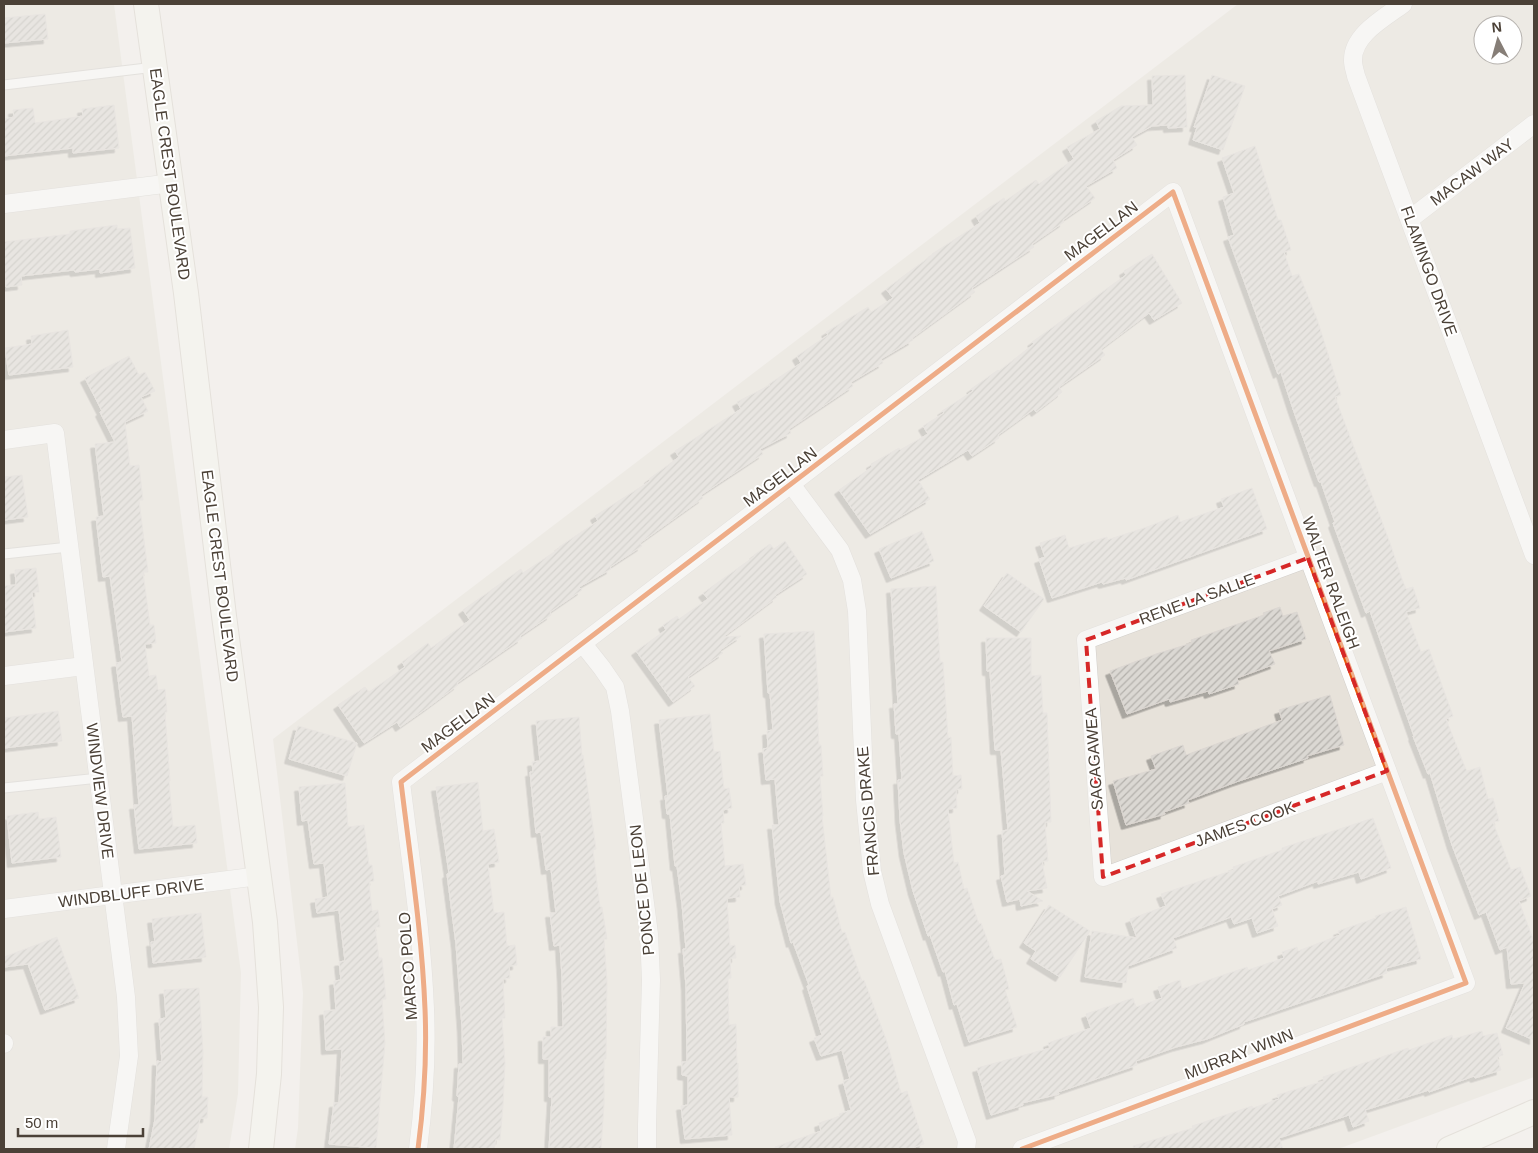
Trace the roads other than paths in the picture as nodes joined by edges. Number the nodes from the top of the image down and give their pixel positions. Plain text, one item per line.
1 (146, 4) edge
2 (1403, 4) edge
3 (155, 67) junction
4 (4, 85) edge
5 (1534, 124) edge
6 (172, 183) junction
7 (1173, 192) joint
8 (4, 204) edge
9 (1410, 219) junction
10 (4, 440) edge
11 (791, 484) junction
12 (1532, 543) edge
13 (69, 547) junction
14 (4, 554) edge
15 (1308, 558) junction
16 (1086, 640) joint
17 (582, 644) junction
18 (84, 666) junction
19 (4, 676) edge
20 (1387, 771) junction
21 (98, 778) junction
22 (401, 782) joint
23 (4, 788) edge
24 (259, 876) junction
25 (1103, 877) joint
26 (113, 895) junction
27 (4, 909) edge
28 (1466, 983) joint
29 (1534, 1112) edge
30 (969, 1147) edge
31 (116, 1149) edge
32 (261, 1149) edge
33 (418, 1149) edge
34 (648, 1149) edge
35 (1022, 1149) edge
36 (1449, 1149) edge

1 - 3 main road, EAGLE CREST BOULEVARD
2 - 9 street, FLAMINGO DRIVE
3 - 4 lane
3 - 6 main road, EAGLE CREST BOULEVARD
5 - 9 street, MACAW WAY
6 - 8 street
6 - 24 main road, EAGLE CREST BOULEVARD
7 - 11 street, MAGELLAN
7 - 15 street, WALTER RALEIGH
9 - 12 street, FLAMINGO DRIVE
10 - 13 street, WINDVIEW DRIVE
11 - 17 street, MAGELLAN
11 - 30 street, FRANCIS DRAKE
13 - 14 lane
13 - 18 street, WINDVIEW DRIVE
15 - 16 street, RENE LA SALLE
15 - 20 street, WALTER RALEIGH
16 - 25 street, SACAGAWEA
17 - 22 street, MAGELLAN
17 - 34 street, PONCE DE LEON
18 - 19 street
18 - 21 street, WINDVIEW DRIVE
20 - 25 street, JAMES COOK
20 - 28 street, WALTER RALEIGH
21 - 23 lane
21 - 26 street, WINDVIEW DRIVE
22 - 33 street, MARCO POLO
24 - 26 street, WINDBLUFF DRIVE
24 - 32 main road, EAGLE CREST BOULEVARD
26 - 27 street, WINDBLUFF DRIVE
26 - 31 street, WINDVIEW DRIVE
28 - 35 street, MURRAY WINN
29 - 36 main road

